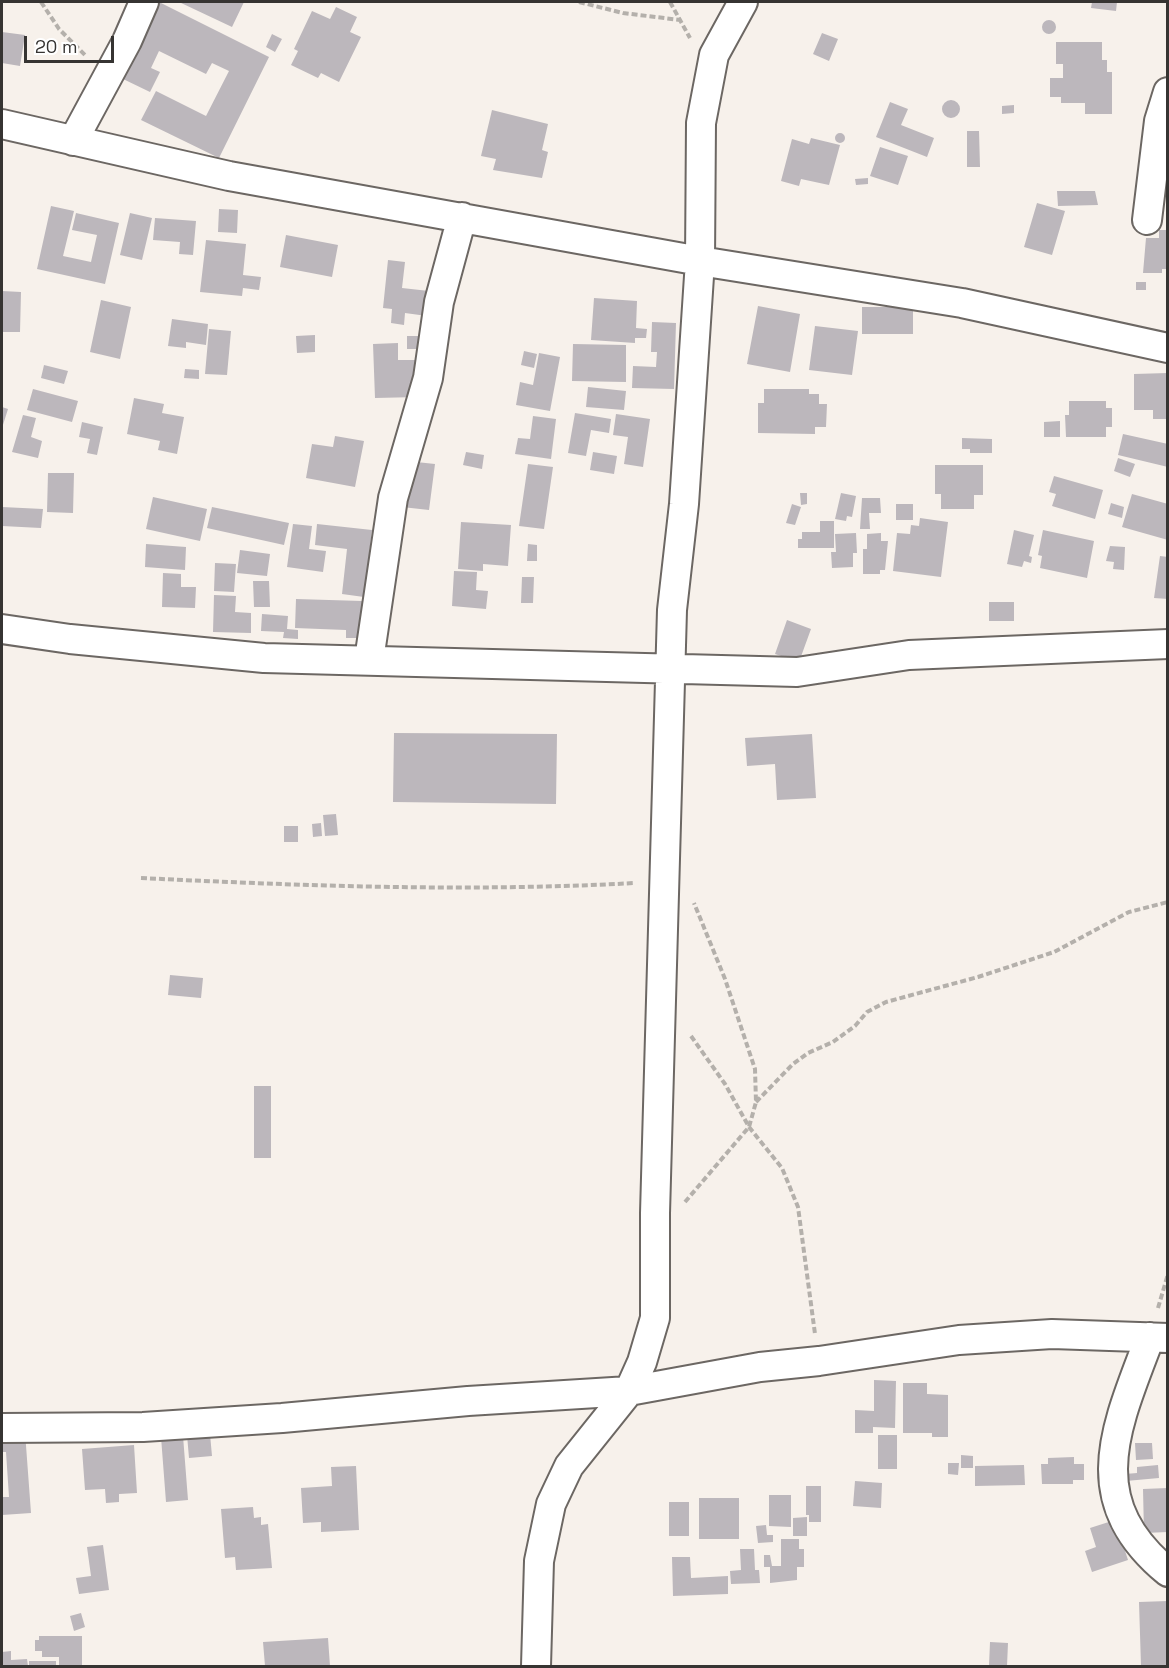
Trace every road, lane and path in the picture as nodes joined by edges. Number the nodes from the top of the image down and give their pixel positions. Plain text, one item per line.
1 (41, 2) edge
2 (144, 2) edge
3 (579, 2) edge
4 (670, 2) edge
5 (743, 2) edge
6 (680, 20) junction
7 (714, 55) junction
8 (109, 74) junction
9 (1167, 92) edge
10 (2, 124) edge
11 (73, 141) junction
12 (462, 217) junction
13 (1147, 220) dead end
14 (700, 261) junction
15 (1167, 348) edge
16 (2, 630) edge
17 (1167, 644) edge
18 (369, 660) junction
19 (670, 669) junction
20 (141, 878) dead end
21 (677, 887) junction
22 (1167, 902) edge
23 (662, 995) junction
24 (756, 1102) junction
25 (749, 1127) junction
26 (655, 1237) junction
27 (1159, 1338) edge
28 (819, 1361) junction
29 (629, 1391) junction
30 (2, 1428) edge
31 (1167, 1572) edge
32 (536, 1666) edge

1 - 8 path
2 - 8 street
3 - 6 path
4 - 6 path
5 - 7 street
6 - 7 path
7 - 14 street
8 - 11 street
9 - 13 street
10 - 11 street
11 - 12 street
12 - 14 street
12 - 18 street
14 - 15 street
14 - 19 street
16 - 18 street
17 - 19 street
18 - 19 street
19 - 21 street
20 - 21 path
21 - 23 street
21 - 24 path
22 - 24 path
23 - 25 path
23 - 26 street
24 - 25 path
25 - 26 path
25 - 28 path
26 - 29 street
27 - 28 street
27 - 31 street
28 - 29 street
29 - 30 street
29 - 32 street

